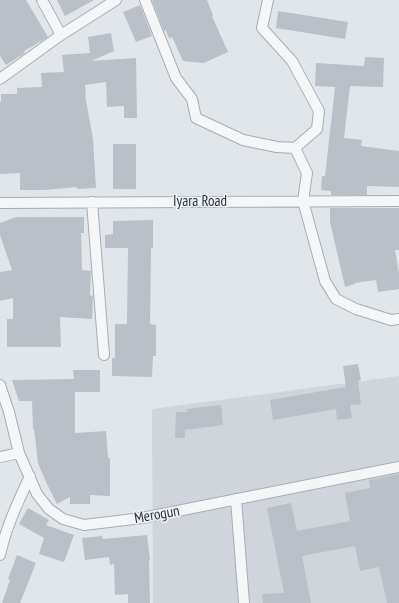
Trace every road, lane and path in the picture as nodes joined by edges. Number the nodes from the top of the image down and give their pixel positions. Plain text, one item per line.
1 (42, 0) edge
2 (116, 0) edge
3 (145, 0) edge
4 (268, 0) edge
5 (61, 35) junction
6 (0, 79) edge
7 (295, 148) junction
8 (303, 201) junction
9 (92, 202) junction
10 (399, 202) edge
11 (0, 203) edge
12 (399, 319) edge
13 (104, 355) dead end
14 (0, 385) edge
15 (19, 453) junction
16 (0, 456) edge
17 (399, 467) edge
18 (30, 476) junction
19 (236, 499) junction
20 (0, 555) edge
21 (244, 603) edge

1 - 5 street
2 - 5 street
3 - 7 street
4 - 7 street
5 - 6 street
7 - 8 street
8 - 9 street, Iyara Road
8 - 10 street, Iyara Road
8 - 12 street
9 - 11 street, Iyara Road
9 - 13 street
14 - 15 street, Merogun
15 - 16 street
15 - 18 street, Merogun
17 - 19 street, Merogun
18 - 19 street, Merogun
18 - 20 street
19 - 21 street

